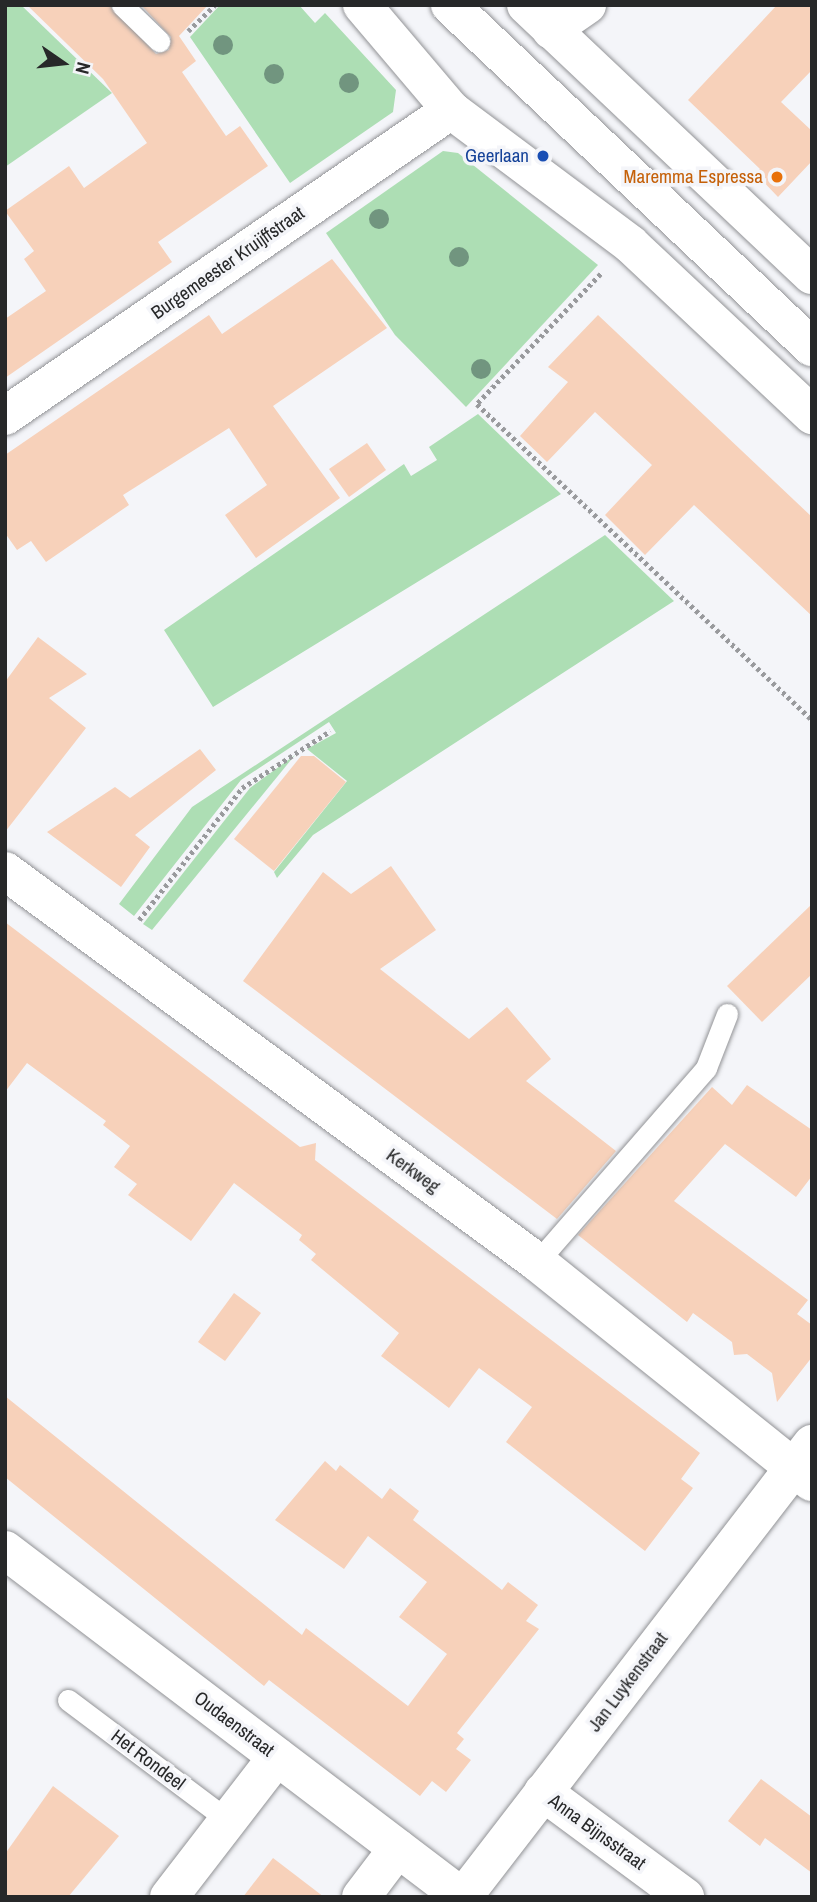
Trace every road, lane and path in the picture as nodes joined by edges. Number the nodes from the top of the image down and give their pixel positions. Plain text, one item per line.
1 (122, 5) edge
2 (362, 5) edge
3 (450, 5) edge
4 (587, 5) edge
5 (539, 18) edge
6 (159, 41) dead end
7 (450, 110) junction
8 (630, 244) junction
9 (805, 256) edge
10 (812, 347) edge
11 (812, 415) edge
12 (5, 416) edge
13 (812, 720) edge
14 (330, 731) dead end
15 (5, 871) edge
16 (115, 951) junction
17 (727, 1014) dead end
18 (537, 1262) junction
19 (805, 1464) edge
20 (5, 1550) edge
21 (68, 1700) dead end
22 (277, 1757) junction
23 (544, 1792) junction
24 (228, 1820) junction
25 (398, 1848) junction
26 (169, 1897) edge
27 (361, 1897) edge
28 (463, 1897) edge
29 (685, 1897) edge

1 - 6 lane
2 - 7 street
3 - 10 street
4 - 5 street
5 - 9 street
7 - 8 street
7 - 12 street, Burgemeester Kruijffstraat
8 - 11 street
8 - 13 path
14 - 16 path
15 - 16 street, Kerkweg
16 - 18 street, Kerkweg
17 - 18 lane
18 - 19 street, Kerkweg
19 - 23 street, Jan Luykenstraat
20 - 22 street, Oudaenstraat
21 - 24 lane, Het Rondeel
22 - 24 street
22 - 25 street, Oudaenstraat
23 - 28 street, Jan Luykenstraat
23 - 29 street, Anna Bijnsstraat
24 - 26 street
25 - 27 street
25 - 28 street, Oudaenstraat

